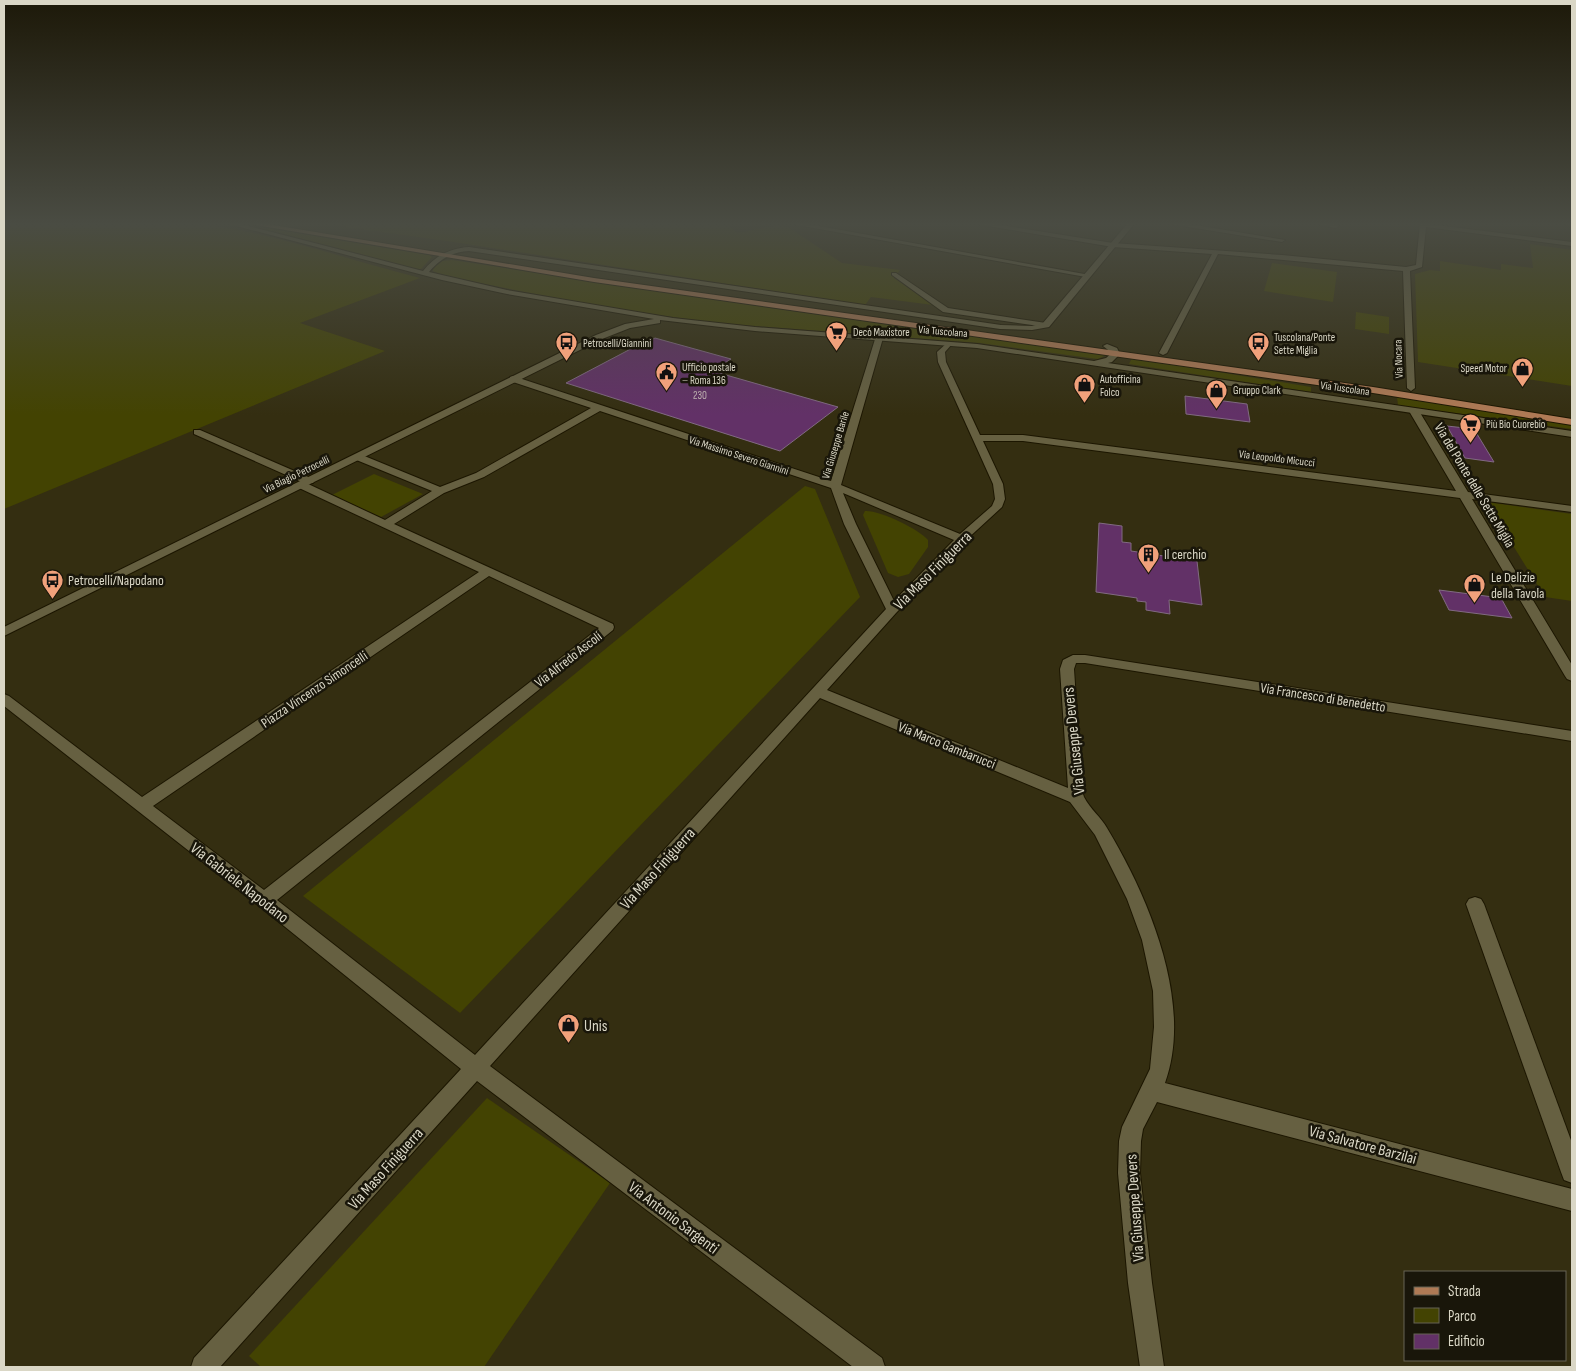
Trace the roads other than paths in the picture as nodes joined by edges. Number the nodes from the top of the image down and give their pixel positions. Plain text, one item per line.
1 (490, 287) edge
2 (635, 287) edge
3 (680, 287) edge
4 (719, 287) edge
5 (722, 287) edge
6 (913, 287) edge
7 (1076, 287) edge
8 (1198, 287) edge
9 (1407, 287) edge
10 (788, 302) junction
11 (598, 308) junction
12 (673, 320) junction
13 (936, 322) junction
14 (1046, 324) junction
15 (1008, 328) junction
16 (599, 337) junction
17 (1045, 337) junction
18 (879, 338) junction
19 (948, 344) junction
20 (1107, 346) junction
21 (1116, 354) junction
22 (1163, 354) junction
23 (1093, 363) junction
24 (513, 379) junction
25 (1411, 388) junction
26 (598, 408) junction
27 (1414, 411) junction
28 (1572, 415) edge
29 (1572, 422) edge
30 (197, 432) dead end
31 (1572, 434) edge
32 (977, 438) junction
33 (358, 457) junction
34 (305, 483) junction
35 (835, 486) junction
36 (440, 491) junction
37 (1464, 495) junction
38 (1572, 509) edge
39 (385, 524) junction
40 (961, 540) junction
41 (487, 572) junction
42 (892, 610) junction
43 (4, 632) edge
44 (1073, 659) joint
45 (1572, 676) edge
46 (818, 692) junction
47 (4, 699) edge
48 (1572, 736) edge
49 (1076, 798) junction
50 (141, 806) junction
51 (264, 900) junction
52 (1475, 904) dead end
53 (475, 1066) junction
54 (1152, 1090) junction
55 (1572, 1172) edge
56 (1572, 1200) edge
57 (203, 1367) edge
58 (873, 1367) edge
59 (1152, 1367) edge

1 - 11 street, Via Tuscolana
2 - 21 main road, Via Tuscolana
3 - 10 main road, Via Tuscolana
4 - 10 street
5 - 15 street, Via Tuscolana
6 - 14 street
7 - 14 street
8 - 22 street
9 - 25 street, Via Nocara
10 - 13 main road, Via Tuscolana
11 - 12 street, Via Tuscolana
11 - 16 street, Via Biagio Petrocelli
12 - 16 street, Via Biagio Petrocelli
12 - 18 street, Via Tuscolana
13 - 15 street
13 - 17 main road, Via Tuscolana
14 - 15 street
14 - 17 street
16 - 24 street, Via Biagio Petrocelli
17 - 20 main road, Via Tuscolana
18 - 19 street, Via Tuscolana
18 - 35 street, Via Giuseppe Barile
19 - 23 street, Via Tuscolana
19 - 32 street, Via Maso Finiguerra
20 - 21 street
20 - 22 main road, Via Tuscolana
21 - 23 street
21 - 29 main road, Via Tuscolana
22 - 25 main road, Via Tuscolana
23 - 27 street, Via Tuscolana
24 - 26 street, Via Massimo Severo Giannini
24 - 33 street, Via Biagio Petrocelli
25 - 28 main road, Via Tuscolana
26 - 35 street, Via Massimo Severo Giannini
26 - 36 street
27 - 31 street, Via Tuscolana
27 - 37 street, Via del Ponte delle Sette Miglia
30 - 34 street, Via Alfredo Ascoli
32 - 37 street, Via Leopoldo Micucci
32 - 40 street, Via Maso Finiguerra
33 - 34 street, Via Biagio Petrocelli
33 - 36 street
34 - 39 street, Via Alfredo Ascoli
34 - 43 street, Via Biagio Petrocelli
35 - 40 street, Via Massimo Severo Giannini
35 - 42 street, Via Giuseppe Barile
36 - 39 street
37 - 38 street, Via Leopoldo Micucci
37 - 45 street, Via del Ponte delle Sette Miglia
39 - 41 street, Via Alfredo Ascoli
40 - 42 street, Via Maso Finiguerra
41 - 50 street, Piazza Vincenzo Simoncelli
41 - 51 street, Via Alfredo Ascoli
42 - 46 street, Via Maso Finiguerra
44 - 48 street, Via Francesco di Benedetto
44 - 49 street, Via Giuseppe Devers
46 - 49 street, Via Marco Gambarucci
46 - 53 street, Via Maso Finiguerra
47 - 50 street, Via Gabriele Napodano
49 - 54 street, Via Giuseppe Devers
50 - 51 street, Via Gabriele Napodano
51 - 53 street, Via Gabriele Napodano
52 - 55 street
53 - 57 street, Via Maso Finiguerra
53 - 58 street, Via Antonio Sargenti
54 - 56 street, Via Salvatore Barzilai
54 - 59 street, Via Giuseppe Devers

